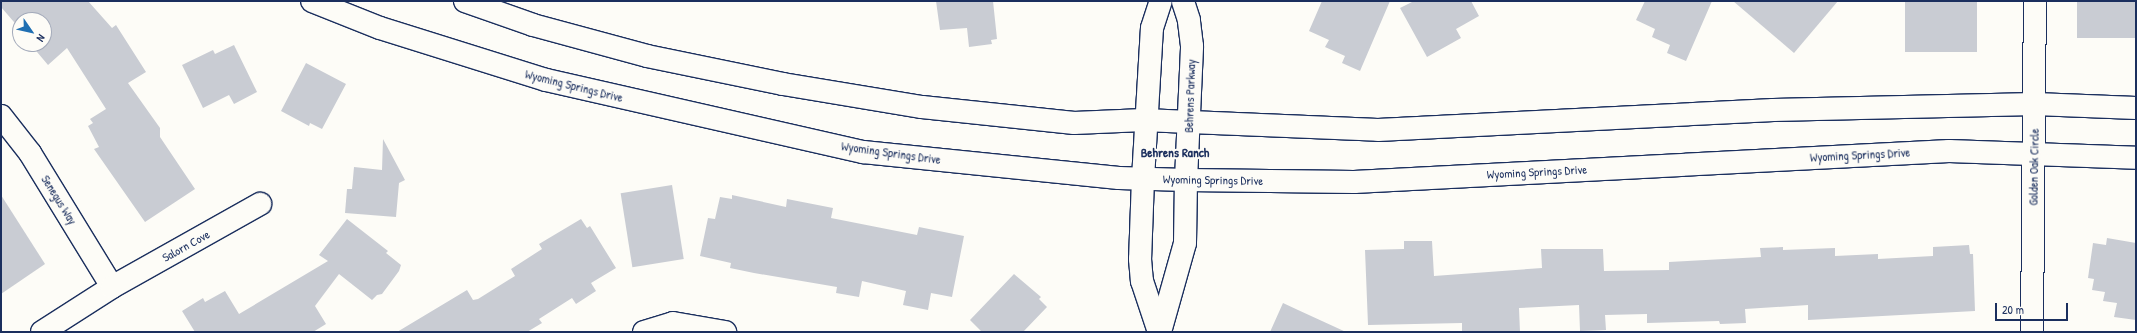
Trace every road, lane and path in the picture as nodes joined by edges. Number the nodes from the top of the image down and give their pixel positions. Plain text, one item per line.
1 (312, 1) edge
2 (465, 1) edge
3 (1161, 1) edge
4 (1183, 1) edge
5 (2035, 1) edge
6 (2035, 104) junction
7 (2136, 108) edge
8 (1, 116) edge
9 (1144, 120) junction
10 (1190, 122) junction
11 (2035, 153) junction
12 (2136, 158) edge
13 (1143, 180) junction
14 (1186, 180) junction
15 (260, 204) dead end
16 (112, 287) junction
17 (42, 332) edge
18 (644, 332) edge
19 (725, 332) edge
20 (1159, 332) edge
21 (2032, 332) edge

1 - 13 street, Wyoming Springs Drive
2 - 9 street
3 - 9 street, Behrens Parkway
4 - 10 street, Behrens Parkway
5 - 6 street, Golden Oak Circle
6 - 7 street
6 - 10 street
6 - 11 street, Golden Oak Circle
8 - 16 street, Senegus Way
9 - 10 street
9 - 13 street, Behrens Parkway
10 - 14 street, Behrens Parkway
11 - 12 street, Wyoming Springs Drive
11 - 14 street, Wyoming Springs Drive
11 - 21 street, Golden Oak Circle
13 - 14 street, Wyoming Springs Drive
13 - 20 street, Behrens Parkway
14 - 20 street, Behrens Parkway
15 - 16 street, Salorn Cove
16 - 17 street, Salorn Cove
18 - 19 street

